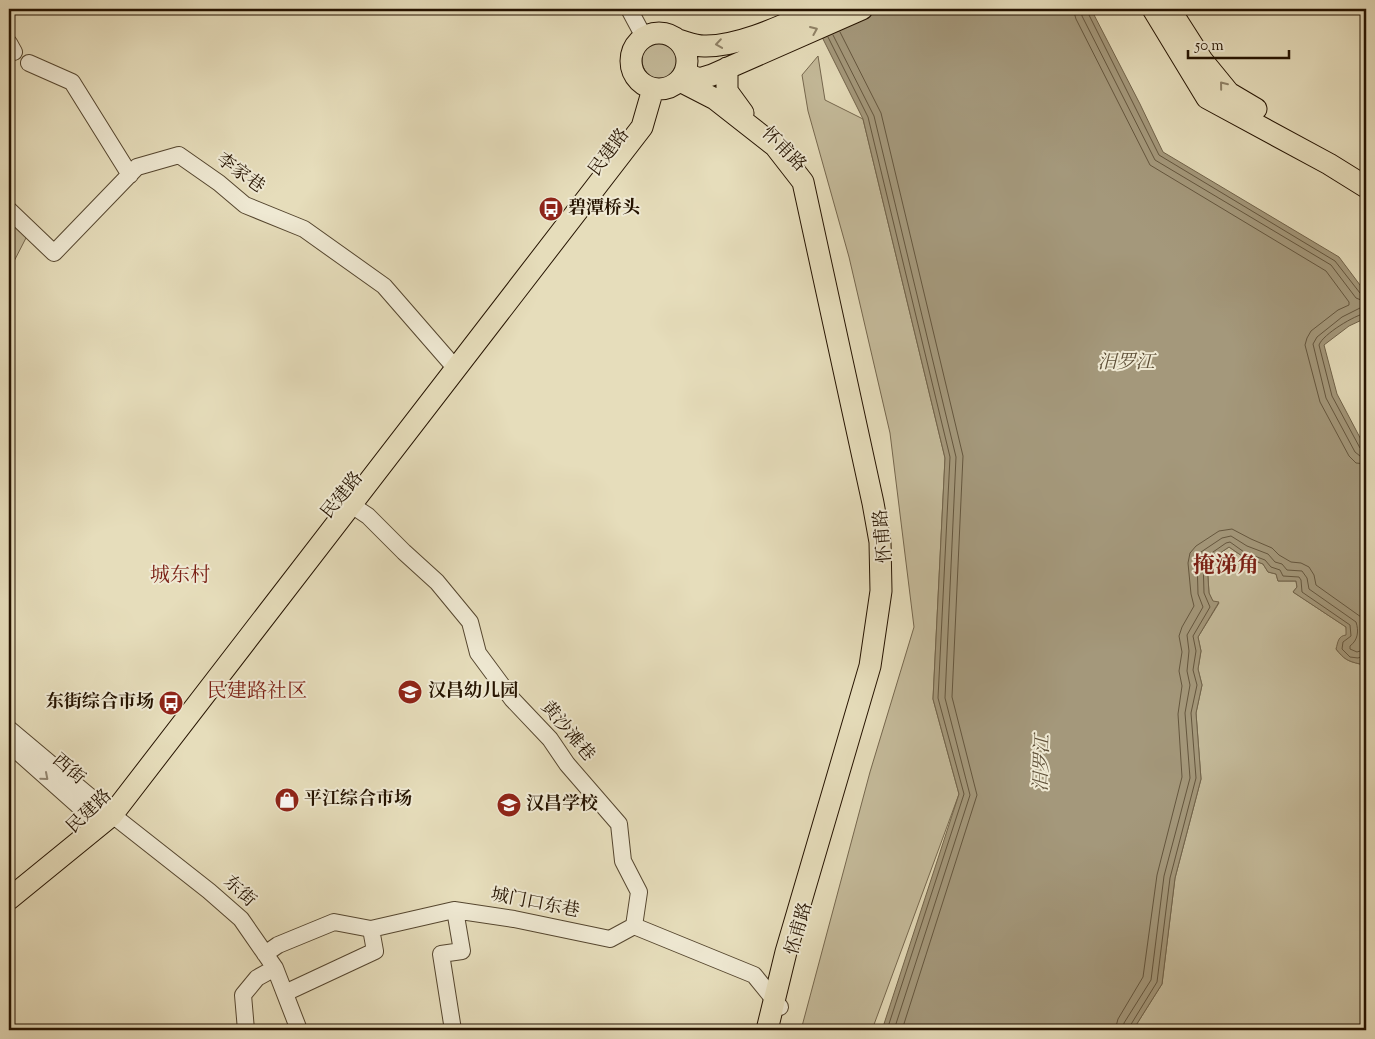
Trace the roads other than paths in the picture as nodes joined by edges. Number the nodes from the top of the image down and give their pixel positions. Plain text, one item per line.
1 (629, 9) edge
2 (640, 9) edge
3 (820, 9) edge
4 (862, 9) edge
5 (1153, 9) edge
6 (1170, 9) edge
7 (648, 36) junction
8 (678, 40) junction
9 (764, 42) junction
10 (29, 63) dead end
11 (727, 68) junction
12 (682, 77) junction
13 (649, 87) junction
14 (130, 175) junction
15 (1366, 178) edge
16 (1366, 187) edge
17 (9, 210) edge
18 (451, 363) junction
19 (347, 501) junction
20 (9, 729) edge
21 (9, 744) edge
22 (101, 816) junction
23 (9, 881) edge
24 (9, 899) edge
25 (454, 910) junction
26 (634, 926) junction
27 (371, 929) junction
28 (265, 954) junction
29 (275, 968) junction
30 (285, 993) junction
31 (778, 1004) junction
32 (246, 1030) edge
33 (299, 1030) edge
34 (453, 1030) edge
35 (767, 1030) edge
36 (773, 1030) edge

1 - 7 street
2 - 7 street
3 - 9 main road
9 -> 4 main road
5 - 16 main road
15 -> 6 main road
7 - 8 main road
7 - 13 main road
9 -> 8 main road
8 - 12 main road
9 - 11 main road
10 - 14 street
11 - 12 main road
11 - 31 main road, 怀甫路
12 - 13 main road
12 - 31 main road
13 - 18 main road, 民建路
13 - 19 main road
14 - 17 street, 李家巷
14 - 18 street, 李家巷
18 - 19 main road, 民建路
19 - 22 main road, 民建路
19 - 26 street, 黄沙滩巷
20 - 22 street, 西街
21 -> 22 street, 西街
22 - 23 main road, 民建路
22 - 24 main road
22 - 28 street, 东街
25 - 26 street, 城门口东巷
25 - 27 street, 城门口东巷
25 - 34 street
26 - 31 street
27 - 28 street, 城门口东巷
27 - 30 street
28 - 29 street, 东街
29 - 30 street, 东街
29 - 32 street
30 - 33 street, 东街
31 - 35 main road
31 - 36 main road, 怀甫路

